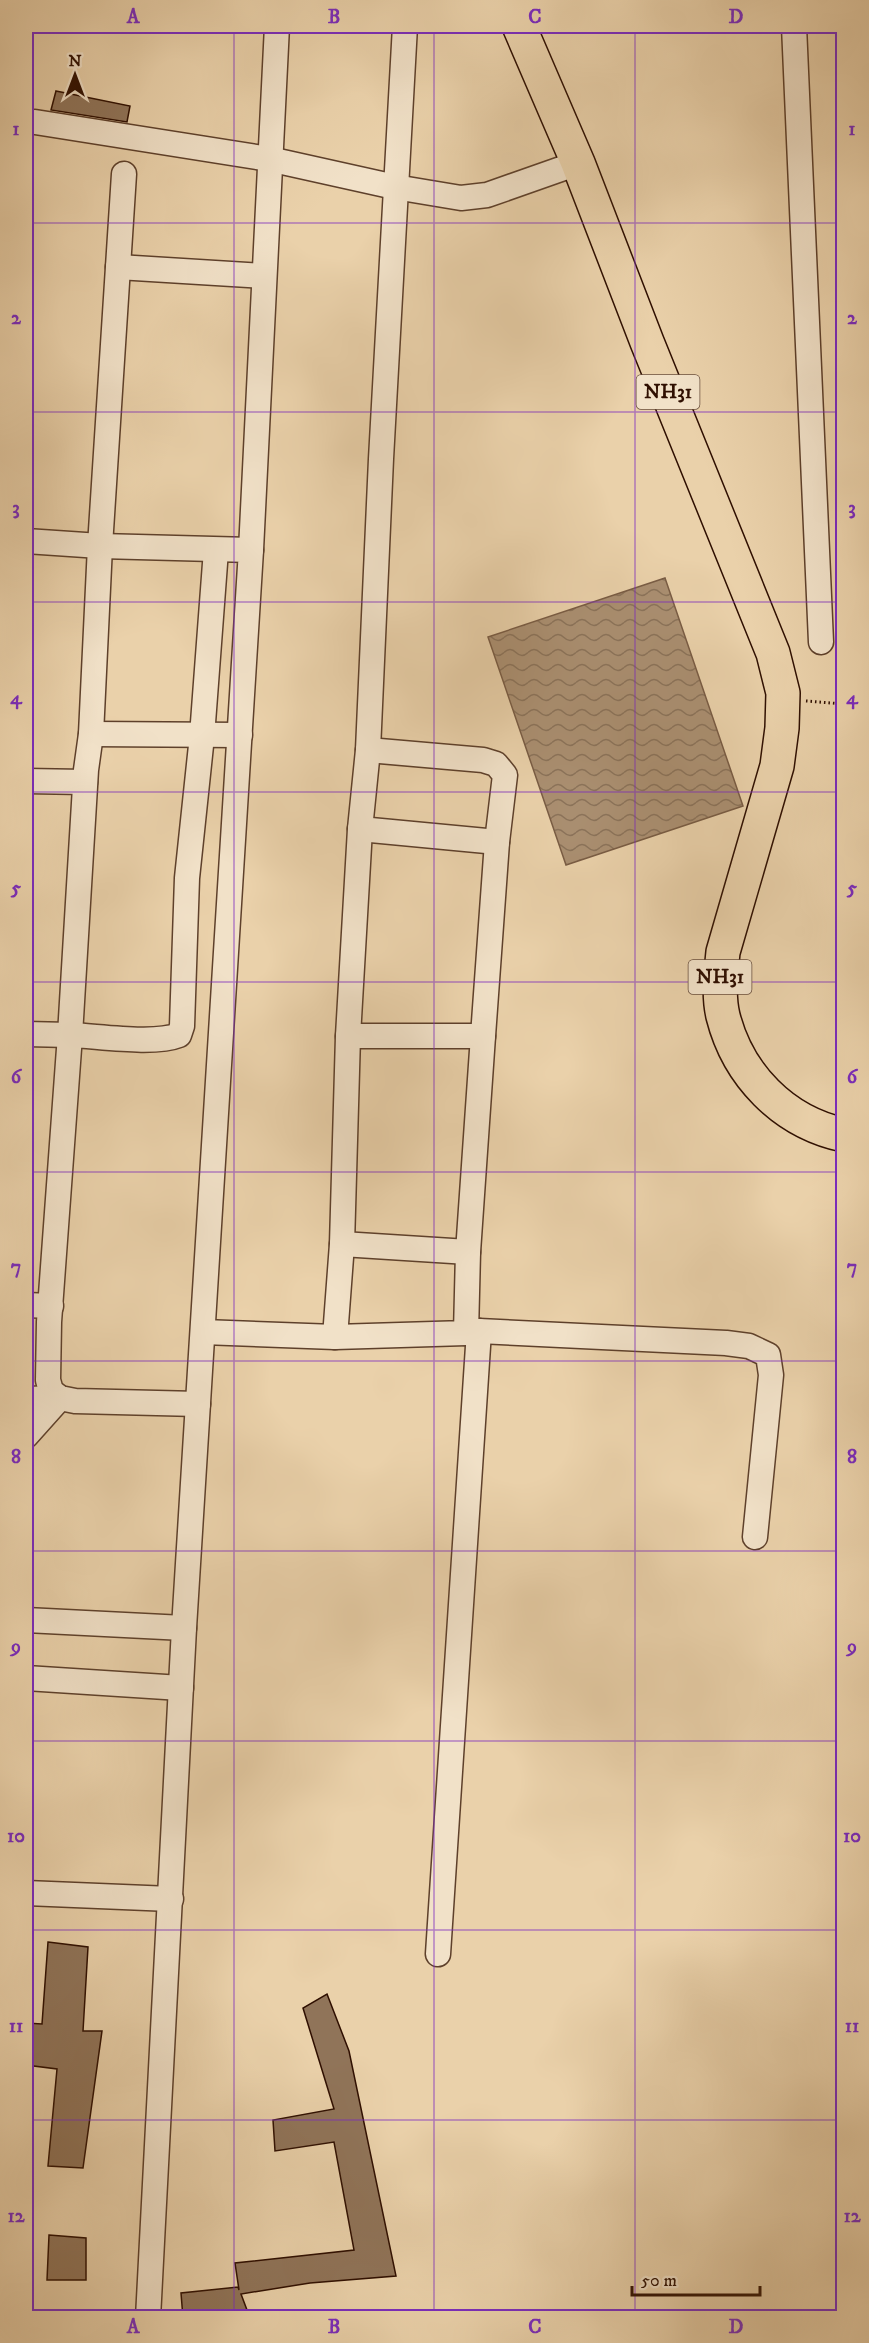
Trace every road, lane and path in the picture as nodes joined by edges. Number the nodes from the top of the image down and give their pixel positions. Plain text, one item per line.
1 (277, 26) edge
2 (405, 26) edge
3 (519, 26) edge
4 (794, 26) edge
5 (35, 122) dead end
6 (269, 159) junction
7 (578, 163) junction
8 (124, 174) dead end
9 (395, 187) junction
10 (118, 267) junction
11 (264, 276) junction
12 (26, 541) edge
13 (100, 546) junction
14 (216, 550) junction
15 (250, 550) junction
16 (821, 642) dead end
17 (820, 702) dead end
18 (843, 704) edge
19 (91, 734) junction
20 (240, 735) junction
21 (202, 736) junction
22 (368, 750) junction
23 (26, 782) edge
24 (85, 782) junction
25 (360, 829) junction
26 (497, 843) junction
27 (26, 1034) edge
28 (70, 1035) junction
29 (348, 1036) junction
30 (483, 1036) junction
31 (843, 1135) edge
32 (342, 1244) junction
33 (468, 1251) junction
34 (26, 1305) edge
35 (51, 1306) junction
36 (203, 1332) junction
37 (472, 1332) junction
38 (335, 1337) junction
39 (60, 1398) junction
40 (26, 1399) edge
41 (198, 1404) junction
42 (26, 1436) edge
43 (755, 1537) dead end
44 (26, 1620) edge
45 (184, 1628) junction
46 (26, 1678) edge
47 (181, 1688) junction
48 (26, 1893) edge
49 (171, 1899) junction
50 (438, 1954) dead end
51 (148, 2318) edge

1 - 6 street
2 - 9 street
3 - 7 highway, NH31
4 - 16 street
5 - 6 street
6 - 9 street
6 - 11 street
7 - 9 street
7 - 31 highway, NH31
8 - 10 street
9 - 22 street
10 - 11 street
10 - 13 street
11 - 15 street
12 - 13 street
13 - 14 street
13 - 19 street
14 - 15 street
14 - 21 street
15 - 20 street
17 - 18 path
19 - 21 street
19 - 24 street
20 - 21 street
20 - 36 street
21 - 28 street
22 - 25 street
22 - 26 street
23 - 24 street
24 - 28 street
25 - 26 street
25 - 29 street
26 - 30 street
27 - 28 street
28 - 35 street
29 - 30 street
29 - 32 street
30 - 33 street
32 - 33 street
32 - 38 street
33 - 37 street
34 - 35 street
35 - 39 street
36 - 38 street
36 - 41 street
37 - 38 street
37 - 43 street
37 - 50 street
39 - 40 street
39 - 41 street
39 - 42 street
41 - 45 street
44 - 45 street
45 - 47 street
46 - 47 street
47 - 49 street
48 - 49 street
49 - 51 street

